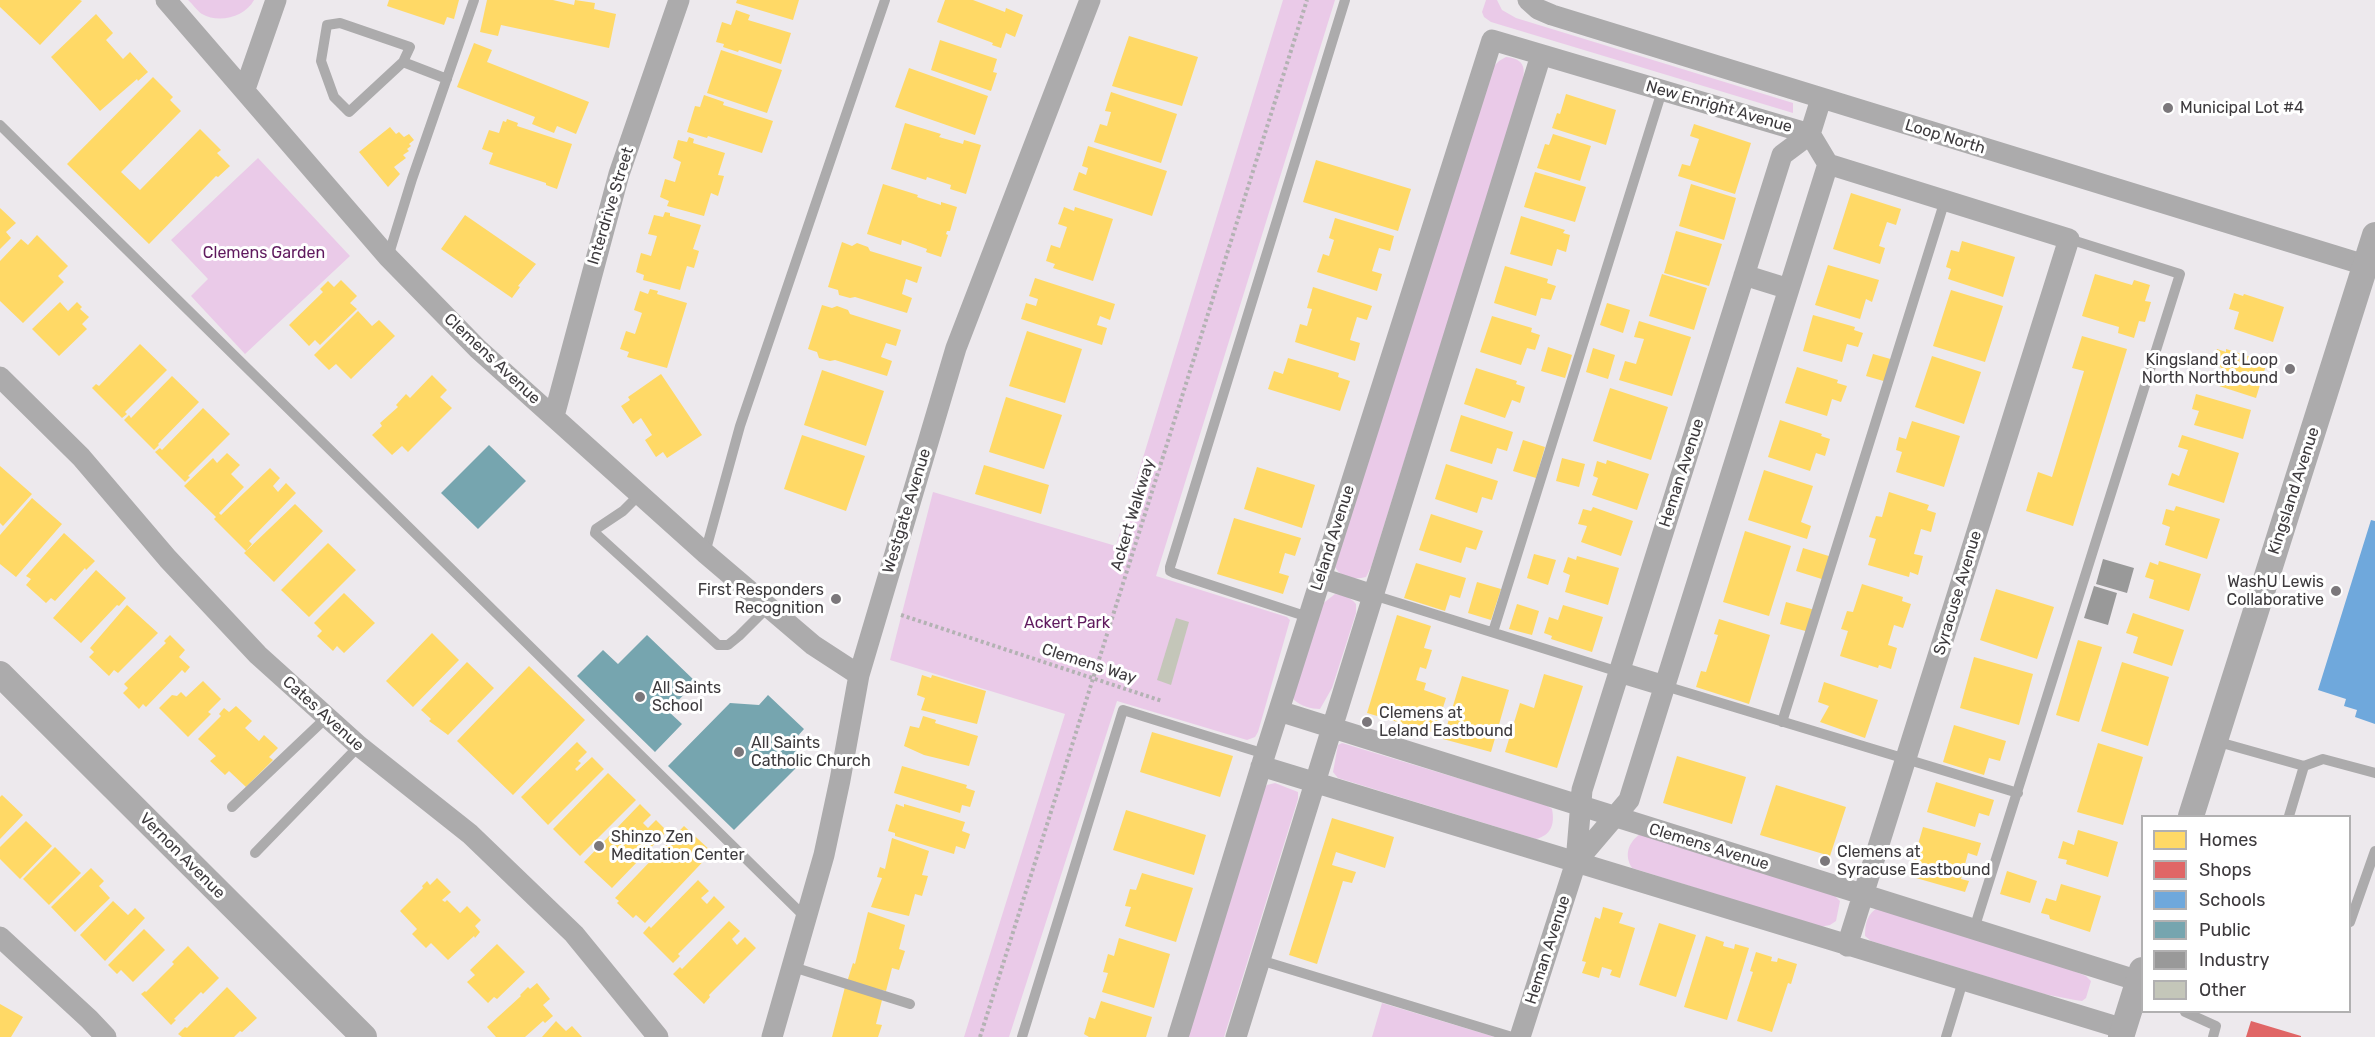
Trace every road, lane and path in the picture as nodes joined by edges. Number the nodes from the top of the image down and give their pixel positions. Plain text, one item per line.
1 (166, 0) edge
2 (276, 0) edge
3 (474, 0) edge
4 (679, 0) edge
5 (885, 0) edge
6 (1090, 0) edge
7 (1308, 0) edge
8 (1345, 0) edge
9 (1528, 0) edge
10 (1492, 40) joint
11 (1541, 55) junction
12 (404, 62) junction
13 (447, 79) junction
14 (245, 89) junction
15 (1662, 91) junction
16 (1821, 99) junction
17 (0, 124) edge
18 (1810, 134) junction
19 (1828, 164) junction
20 (1945, 200) junction
21 (2375, 235) edge
22 (2069, 239) junction
23 (388, 256) junction
24 (2365, 265) junction
25 (1744, 275) junction
26 (1789, 289) junction
27 (0, 377) edge
28 (554, 416) junction
29 (640, 494) junction
30 (705, 553) junction
31 (1321, 578) junction
32 (1373, 595) junction
33 (768, 607) junction
34 (901, 615) dead end
35 (1308, 617) junction
36 (1493, 632) junction
37 (1619, 672) junction
38 (0, 674) edge
39 (860, 675) junction
40 (1094, 678) junction
41 (1665, 686) junction
42 (1171, 704) dead end
43 (1278, 711) junction
44 (327, 717) junction
45 (1782, 722) junction
46 (1332, 728) junction
47 (2215, 741) junction
48 (359, 746) junction
49 (1263, 760) junction
50 (1905, 760) junction
51 (2304, 766) junction
52 (2375, 773) edge
53 (1314, 782) junction
54 (2018, 793) junction
55 (232, 807) dead end
56 (1581, 807) junction
57 (2191, 815) edge
58 (2289, 815) edge
59 (1614, 818) junction
60 (2375, 851) edge
61 (255, 854) dead end
62 (1576, 862) junction
63 (1863, 894) junction
64 (2351, 917) edge
65 (807, 919) junction
66 (1974, 929) junction
67 (0, 937) edge
68 (1846, 946) junction
69 (1260, 960) junction
70 (793, 967) junction
71 (2141, 978) edge
72 (1963, 981) junction
73 (910, 1004) dead end
74 (2190, 1013) edge
75 (2123, 1033) edge
76 (106, 1037) edge
77 (364, 1037) edge
78 (658, 1037) edge
79 (772, 1037) edge
80 (980, 1037) edge
81 (1022, 1037) edge
82 (1178, 1037) edge
83 (1236, 1037) edge
84 (1512, 1037) edge
85 (1520, 1037) edge
86 (1946, 1037) edge
87 (2213, 1037) edge

1 - 14 street, Clemens Avenue
2 - 14 street
3 - 13 lane
4 - 28 street, Interdrive Street
5 - 30 lane
6 - 39 street, Westgate Avenue
7 - 40 path, Ackert Walkway
8 - 35 lane
9 - 16 street, Loop North
10 - 11 street, New Enright Avenue
10 - 31 street, Leland Avenue
11 - 15 street, New Enright Avenue
11 - 32 street
12 - 12 lane
12 - 13 lane
13 - 23 lane
14 - 23 street, Clemens Avenue
15 - 18 street, New Enright Avenue
15 - 36 lane
16 - 18 street
16 - 24 street, Loop North
17 - 65 lane
18 - 19 street, New Enright Avenue
18 - 25 street, Heman Avenue
19 - 20 street
19 - 26 street, Heman Avenue
20 - 22 street
20 - 45 lane
21 - 24 street, Kingsland Avenue
22 - 50 street, Syracuse Avenue
22 - 54 lane
23 - 28 street, Clemens Avenue
24 - 47 street, Kingsland Avenue
25 - 26 street
25 - 37 street, Heman Avenue
26 - 41 street, Heman Avenue
27 - 44 street, Cates Avenue
28 - 29 street, Clemens Avenue
29 - 30 street, Clemens Avenue
29 - 33 lane
30 - 33 street, Clemens Avenue
31 - 32 street
31 - 35 street, Leland Avenue
32 - 36 lane
32 - 46 street
33 - 39 street, Clemens Avenue
34 - 40 path, Clemens Way
35 - 43 street, Leland Avenue
36 - 37 lane
37 - 41 street
37 - 56 street, Heman Avenue
38 - 77 street, Vernon Avenue
39 - 65 street, Westgate Avenue
40 - 42 path, Clemens Way
40 - 80 path, Ackert Walkway
41 - 45 lane
41 - 59 street, Heman Avenue
43 - 46 street, Clemens Avenue
43 - 49 street, Leland Avenue
44 - 48 street, Cates Avenue
44 - 55 lane
45 - 50 lane
46 - 53 street
46 - 56 street, Clemens Avenue
47 - 51 lane
47 - 57 street, Kingsland Avenue
48 - 61 lane
48 - 78 street, Cates Avenue
49 - 53 street
49 - 81 lane
49 - 82 street, Leland Avenue
50 - 54 lane
50 - 63 street, Syracuse Avenue
51 - 52 lane
51 - 58 lane
53 - 62 street
53 - 69 street
54 - 66 lane
56 - 59 street, Clemens Avenue
56 - 62 street, Heman Avenue
59 - 62 street, Heman Avenue
59 - 63 street, Clemens Avenue
60 - 64 lane
62 - 68 street
62 - 85 street, Heman Avenue
63 - 66 street, Clemens Avenue
63 - 68 street, Syracuse Avenue
65 - 70 street, Westgate Avenue
66 - 71 street, Clemens Avenue
67 - 76 street
68 - 72 street
69 - 83 street
69 - 84 lane
70 - 73 lane
70 - 79 street, Westgate Avenue
71 - 75 street
72 - 75 street
72 - 86 lane
74 - 87 lane

